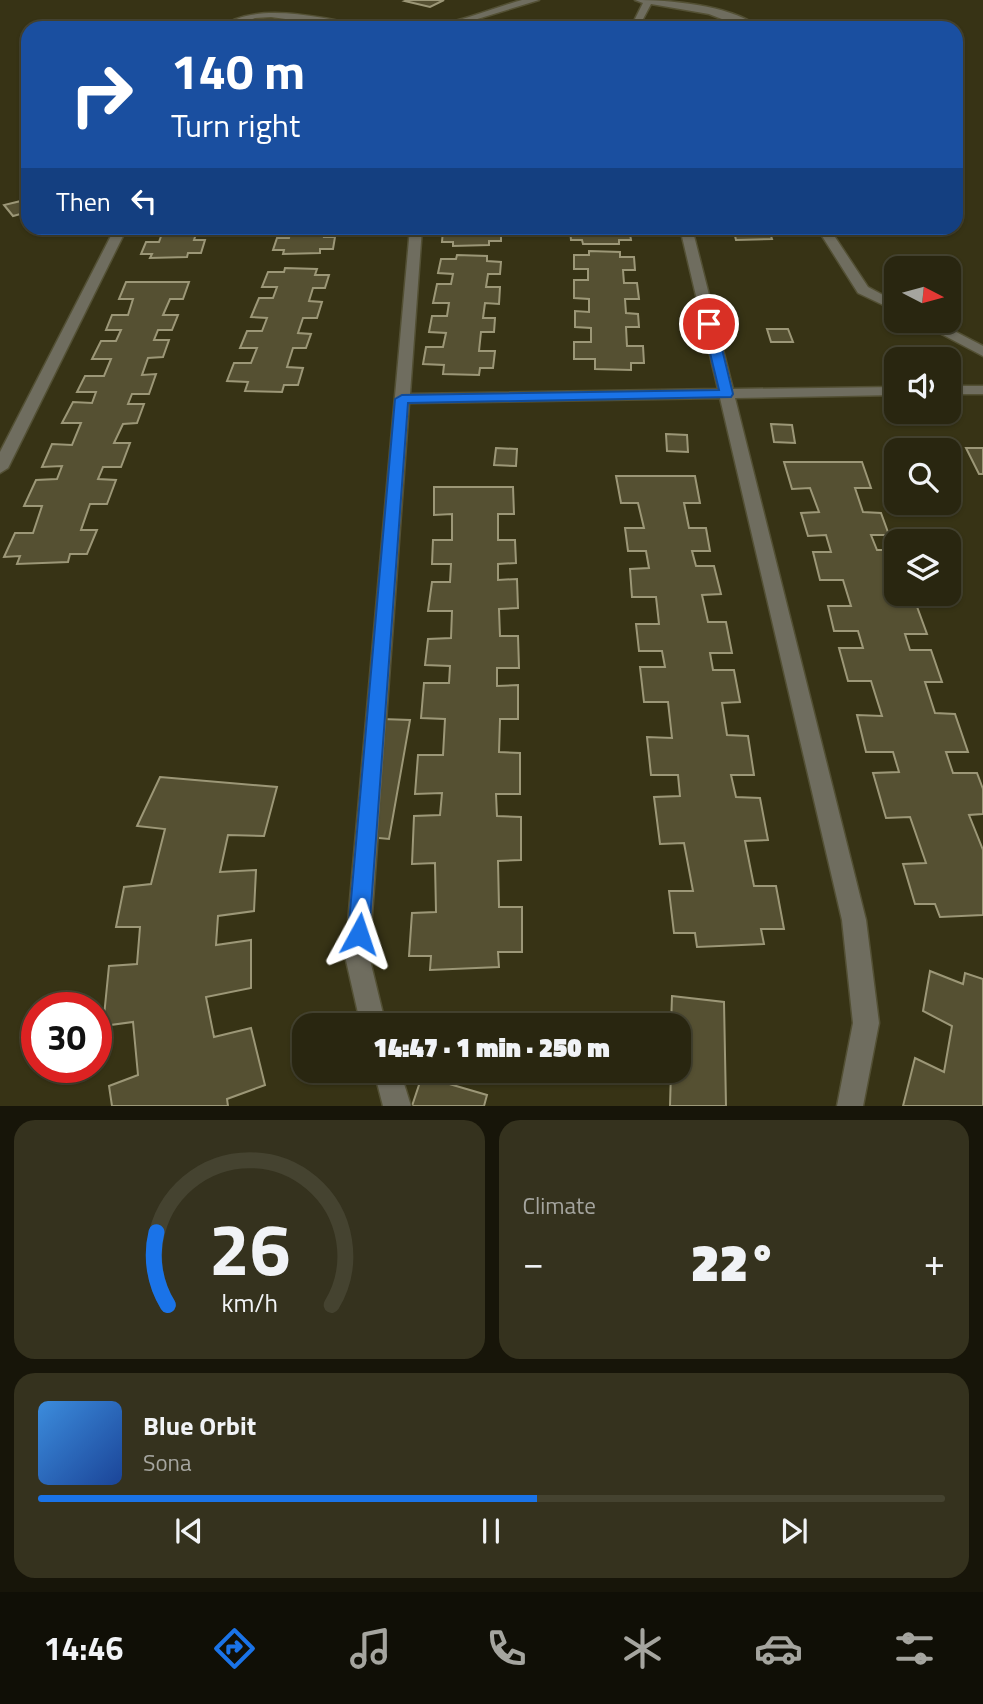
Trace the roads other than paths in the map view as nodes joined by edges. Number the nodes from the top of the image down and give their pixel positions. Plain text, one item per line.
1 (535, 0) edge
2 (643, 1) edge
3 (240, 21) edge
4 (323, 21) edge
5 (454, 21) edge
6 (639, 21) edge
7 (742, 21) edge
8 (117, 235) edge
9 (415, 235) edge
10 (688, 235) edge
11 (828, 235) edge
12 (884, 301) edge
13 (947, 333) edge
14 (983, 352) edge
15 (961, 390) edge
16 (983, 390) edge
17 (884, 391) edge
18 (727, 394) junction
19 (402, 399) junction
20 (0, 468) edge
21 (371, 1013) edge
22 (390, 1083) edge
23 (398, 1105) edge
24 (850, 1105) edge

1 - 5 street
2 - 6 street
2 - 7 street
3 - 4 street
8 - 20 street
9 - 19 street
10 - 18 street
11 - 12 street
13 - 14 street
15 - 16 street
17 - 18 street
18 - 19 street
18 - 24 street
19 - 21 street
22 - 23 street

